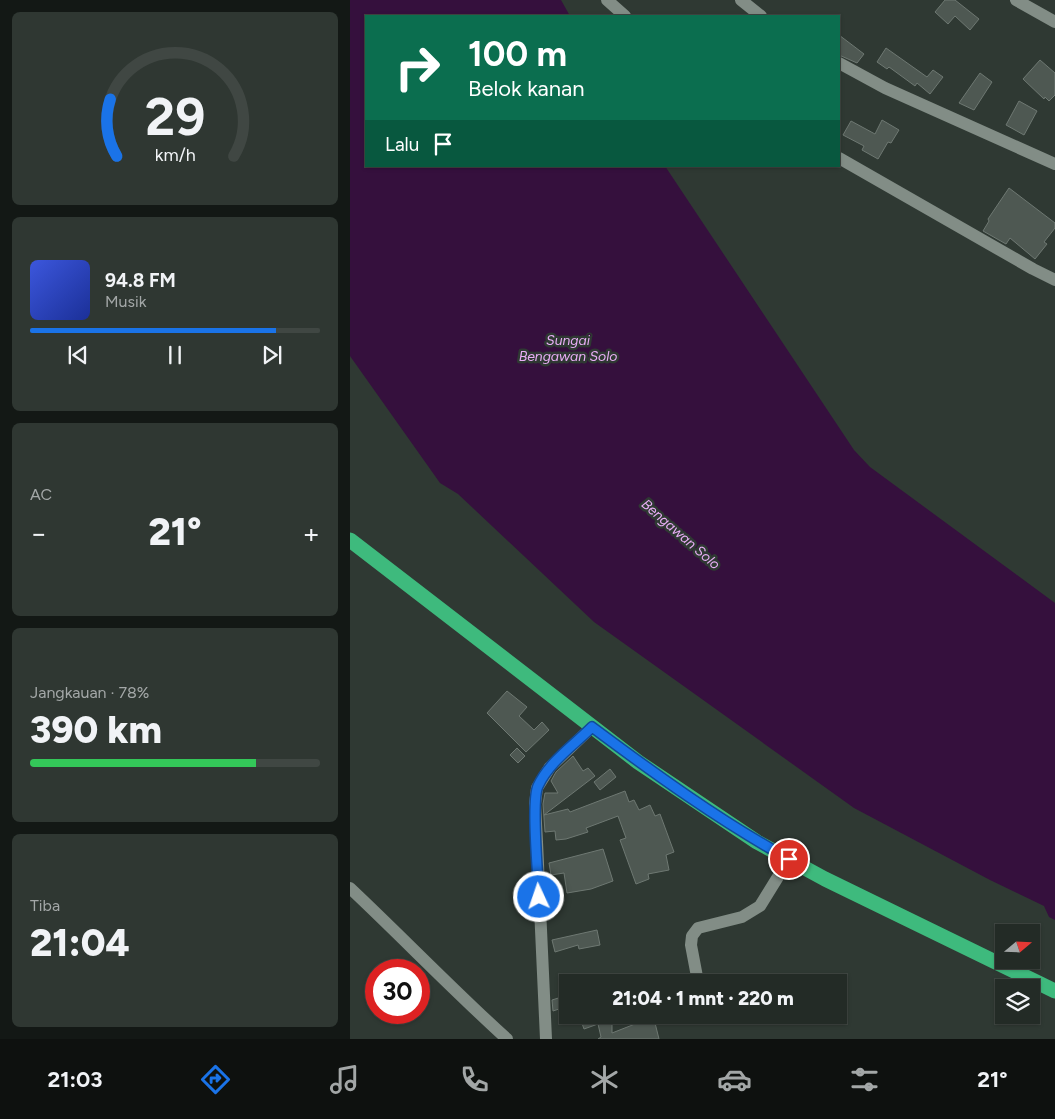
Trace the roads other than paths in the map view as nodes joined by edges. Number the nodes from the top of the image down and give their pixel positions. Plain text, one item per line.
1 (607, 0) edge
2 (740, 0) edge
3 (1016, 0) edge
4 (624, 15) edge
5 (760, 15) edge
6 (1055, 22) edge
7 (840, 64) edge
8 (840, 159) edge
9 (1055, 164) edge
10 (1055, 280) edge
11 (350, 540) edge
12 (592, 727) junction
13 (789, 859) junction
14 (350, 888) edge
15 (696, 974) edge
16 (1055, 991) edge
17 (507, 1039) edge
18 (546, 1039) edge

1 - 4 street
2 - 5 street
3 - 6 street
7 - 9 street
8 - 10 street
11 - 12 highway
12 - 13 highway
12 - 18 street
13 - 15 street
13 - 16 highway
14 - 17 street

